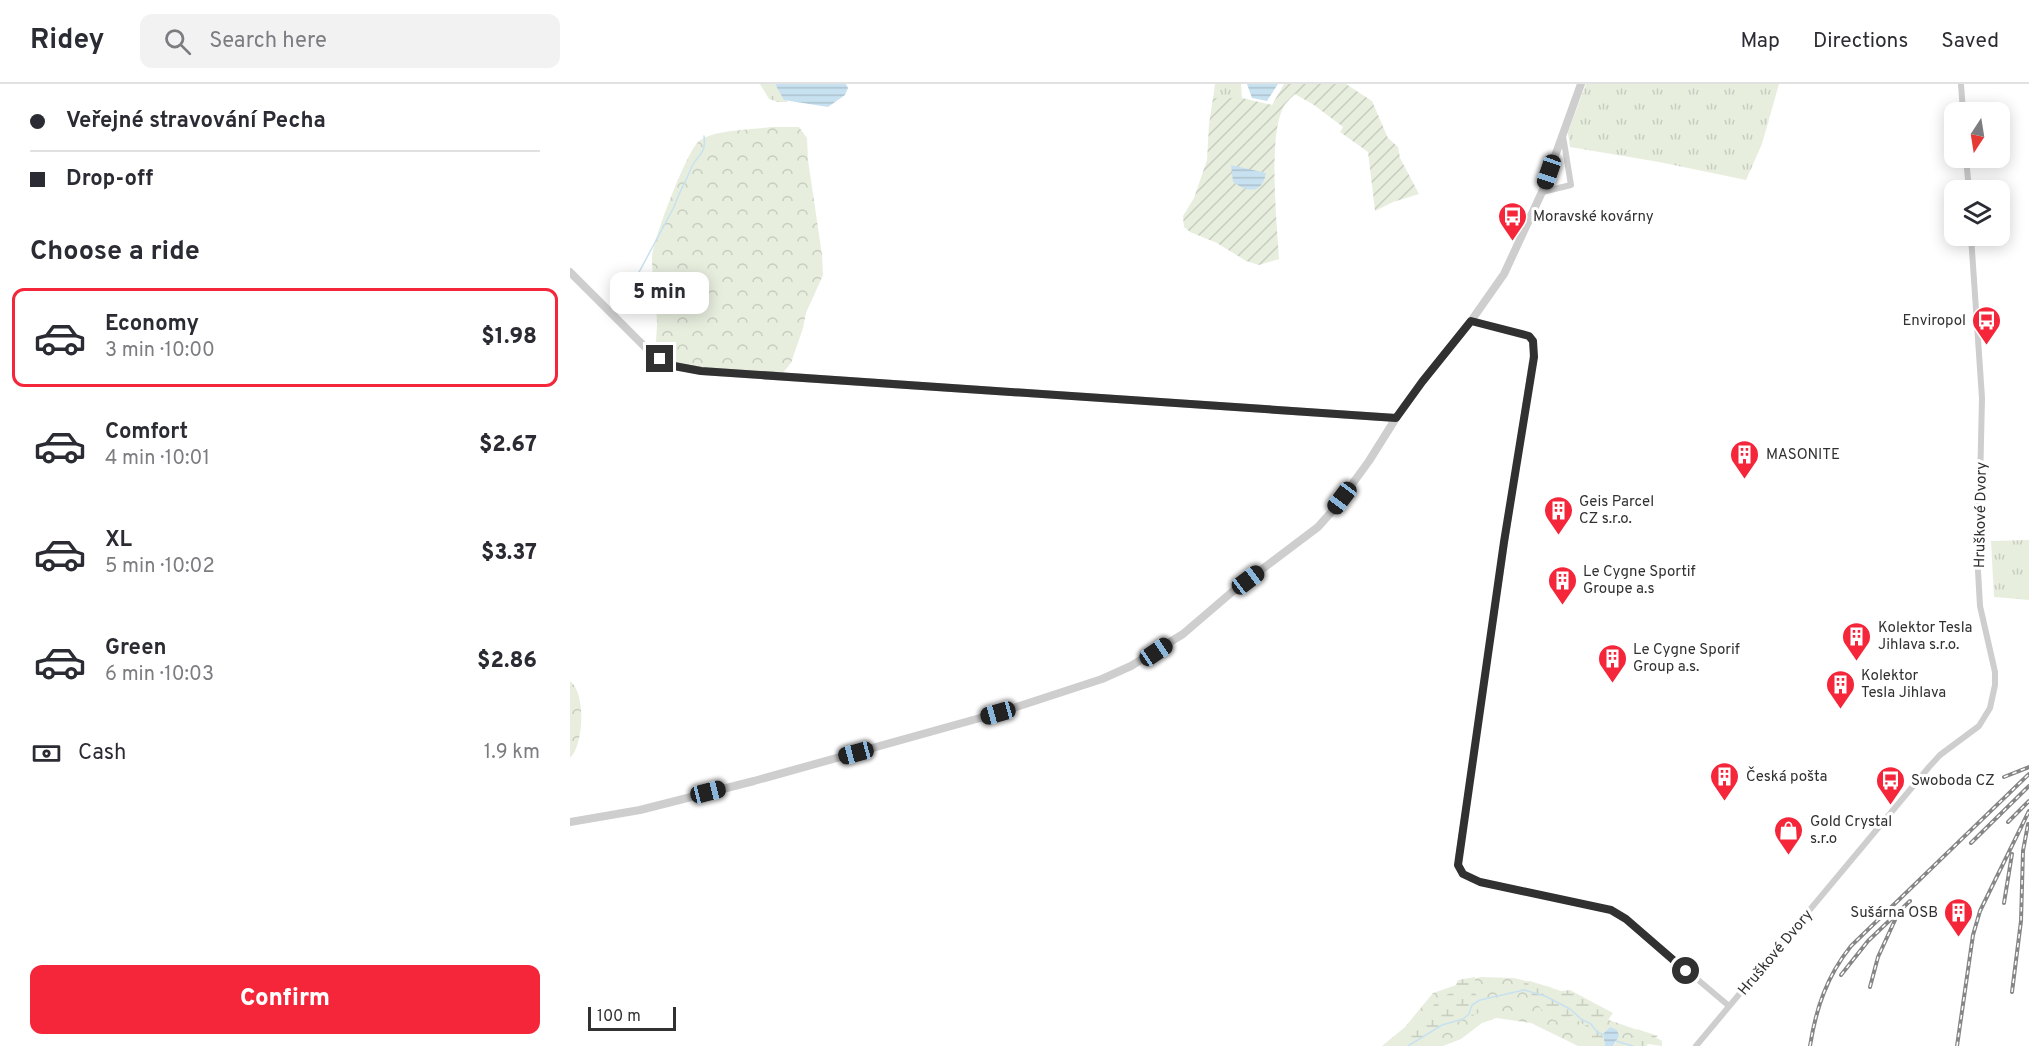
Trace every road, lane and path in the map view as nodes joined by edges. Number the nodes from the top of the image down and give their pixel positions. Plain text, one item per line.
1 (1581, 84) edge
2 (1961, 84) edge
3 (1962, 102) edge
4 (1563, 133) junction
5 (1542, 192) junction
6 (1972, 246) edge
7 (570, 272) edge
8 (1471, 321) junction
9 (1396, 418) junction
10 (570, 822) edge
11 (1729, 1006) junction
12 (1696, 1046) edge

1 - 4 street
2 - 3 street
4 - 5 street
4 - 5 street
5 - 8 street
6 - 11 street, Hruškové Dvory
7 - 9 street
8 - 9 street
8 - 11 street, Hruškové Dvory
9 - 10 street
11 - 12 street

